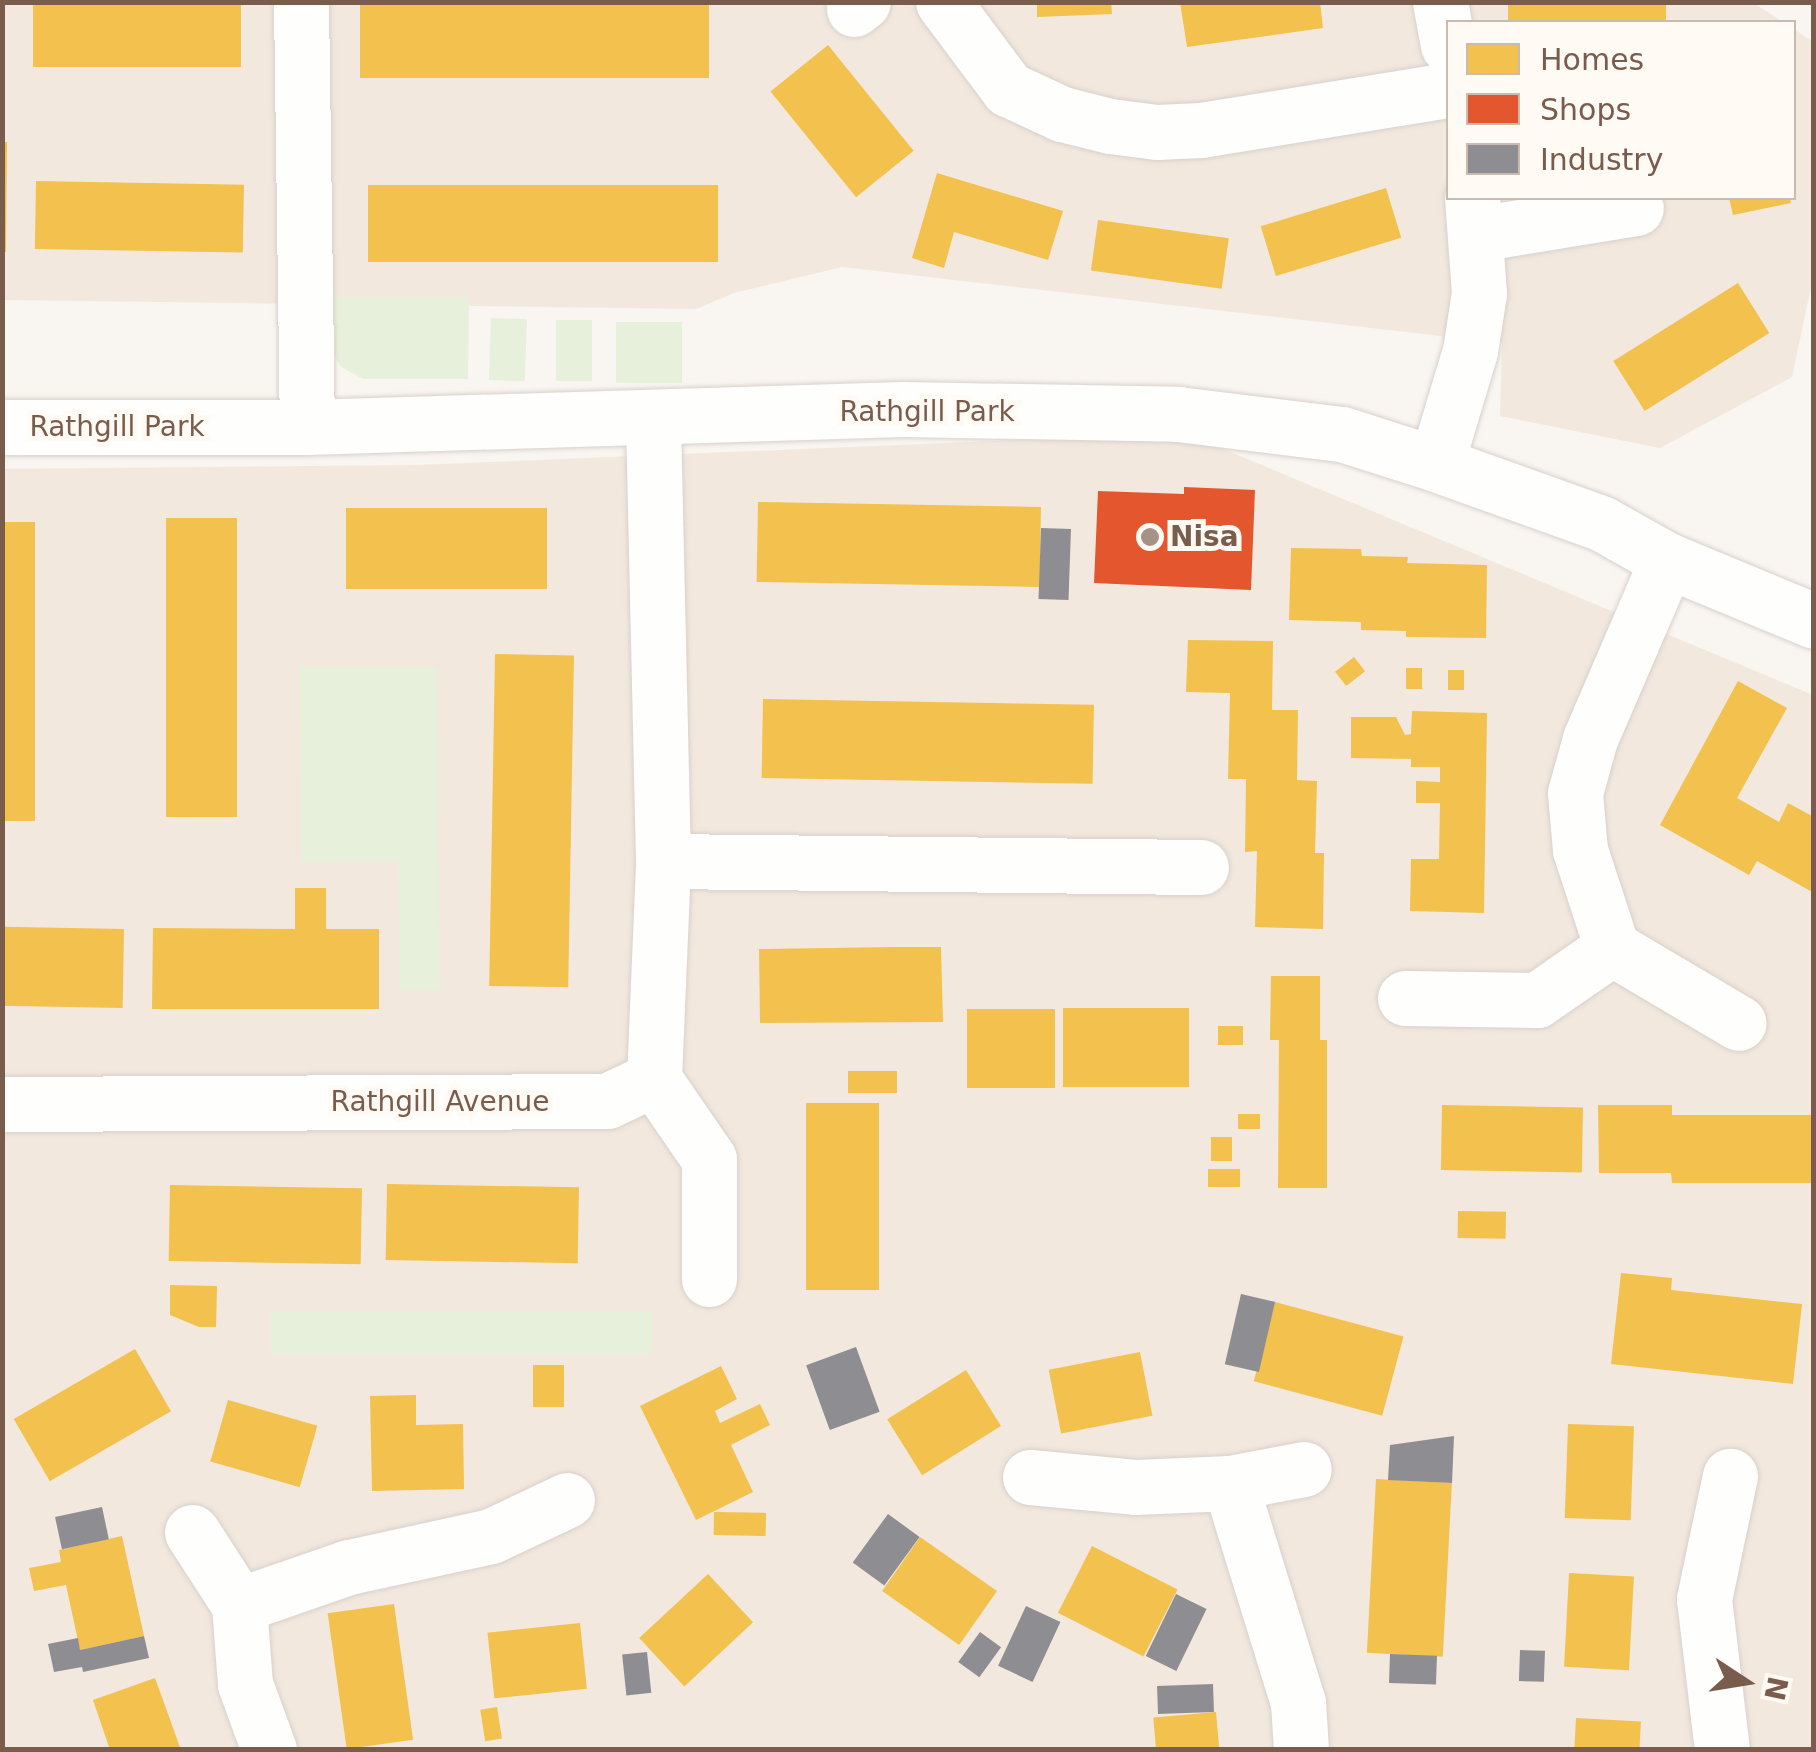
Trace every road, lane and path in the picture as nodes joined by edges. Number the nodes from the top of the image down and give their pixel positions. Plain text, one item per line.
1 (301, 2) edge
2 (944, 2) edge
3 (1440, 2) edge
4 (1446, 34) edge
5 (1446, 90) edge
6 (1475, 216) edge
7 (1641, 218) edge
8 (653, 417) junction
9 (306, 427) junction
10 (2, 428) edge
11 (1436, 464) junction
12 (1667, 560) junction
13 (1814, 622) edge
14 (663, 861) junction
15 (1201, 867) dead end
16 (1612, 948) junction
17 (1405, 998) dead end
18 (1739, 1023) dead end
19 (654, 1079) junction
20 (2, 1104) edge
21 (710, 1279) dead end
22 (1304, 1469) dead end
23 (1730, 1476) dead end
24 (1030, 1477) dead end
25 (1230, 1483) junction
26 (567, 1500) dead end
27 (192, 1532) dead end
28 (239, 1605) junction
29 (268, 1750) edge
30 (1300, 1750) edge
31 (1722, 1750) edge

1 - 9 street
2 - 5 street
3 - 4 street
6 - 7 street
6 - 11 street
8 - 9 street, Rathgill Park
8 - 11 street, Rathgill Park
8 - 14 street
9 - 10 street, Rathgill Park
11 - 12 street, Rathgill Park
12 - 13 street, Rathgill Park
12 - 16 street
14 - 15 street
14 - 19 street
16 - 17 street
16 - 18 street
19 - 20 street, Rathgill Avenue
19 - 21 street
22 - 25 street
23 - 31 street
24 - 25 street
25 - 30 street
26 - 28 street
27 - 28 street
28 - 29 street

